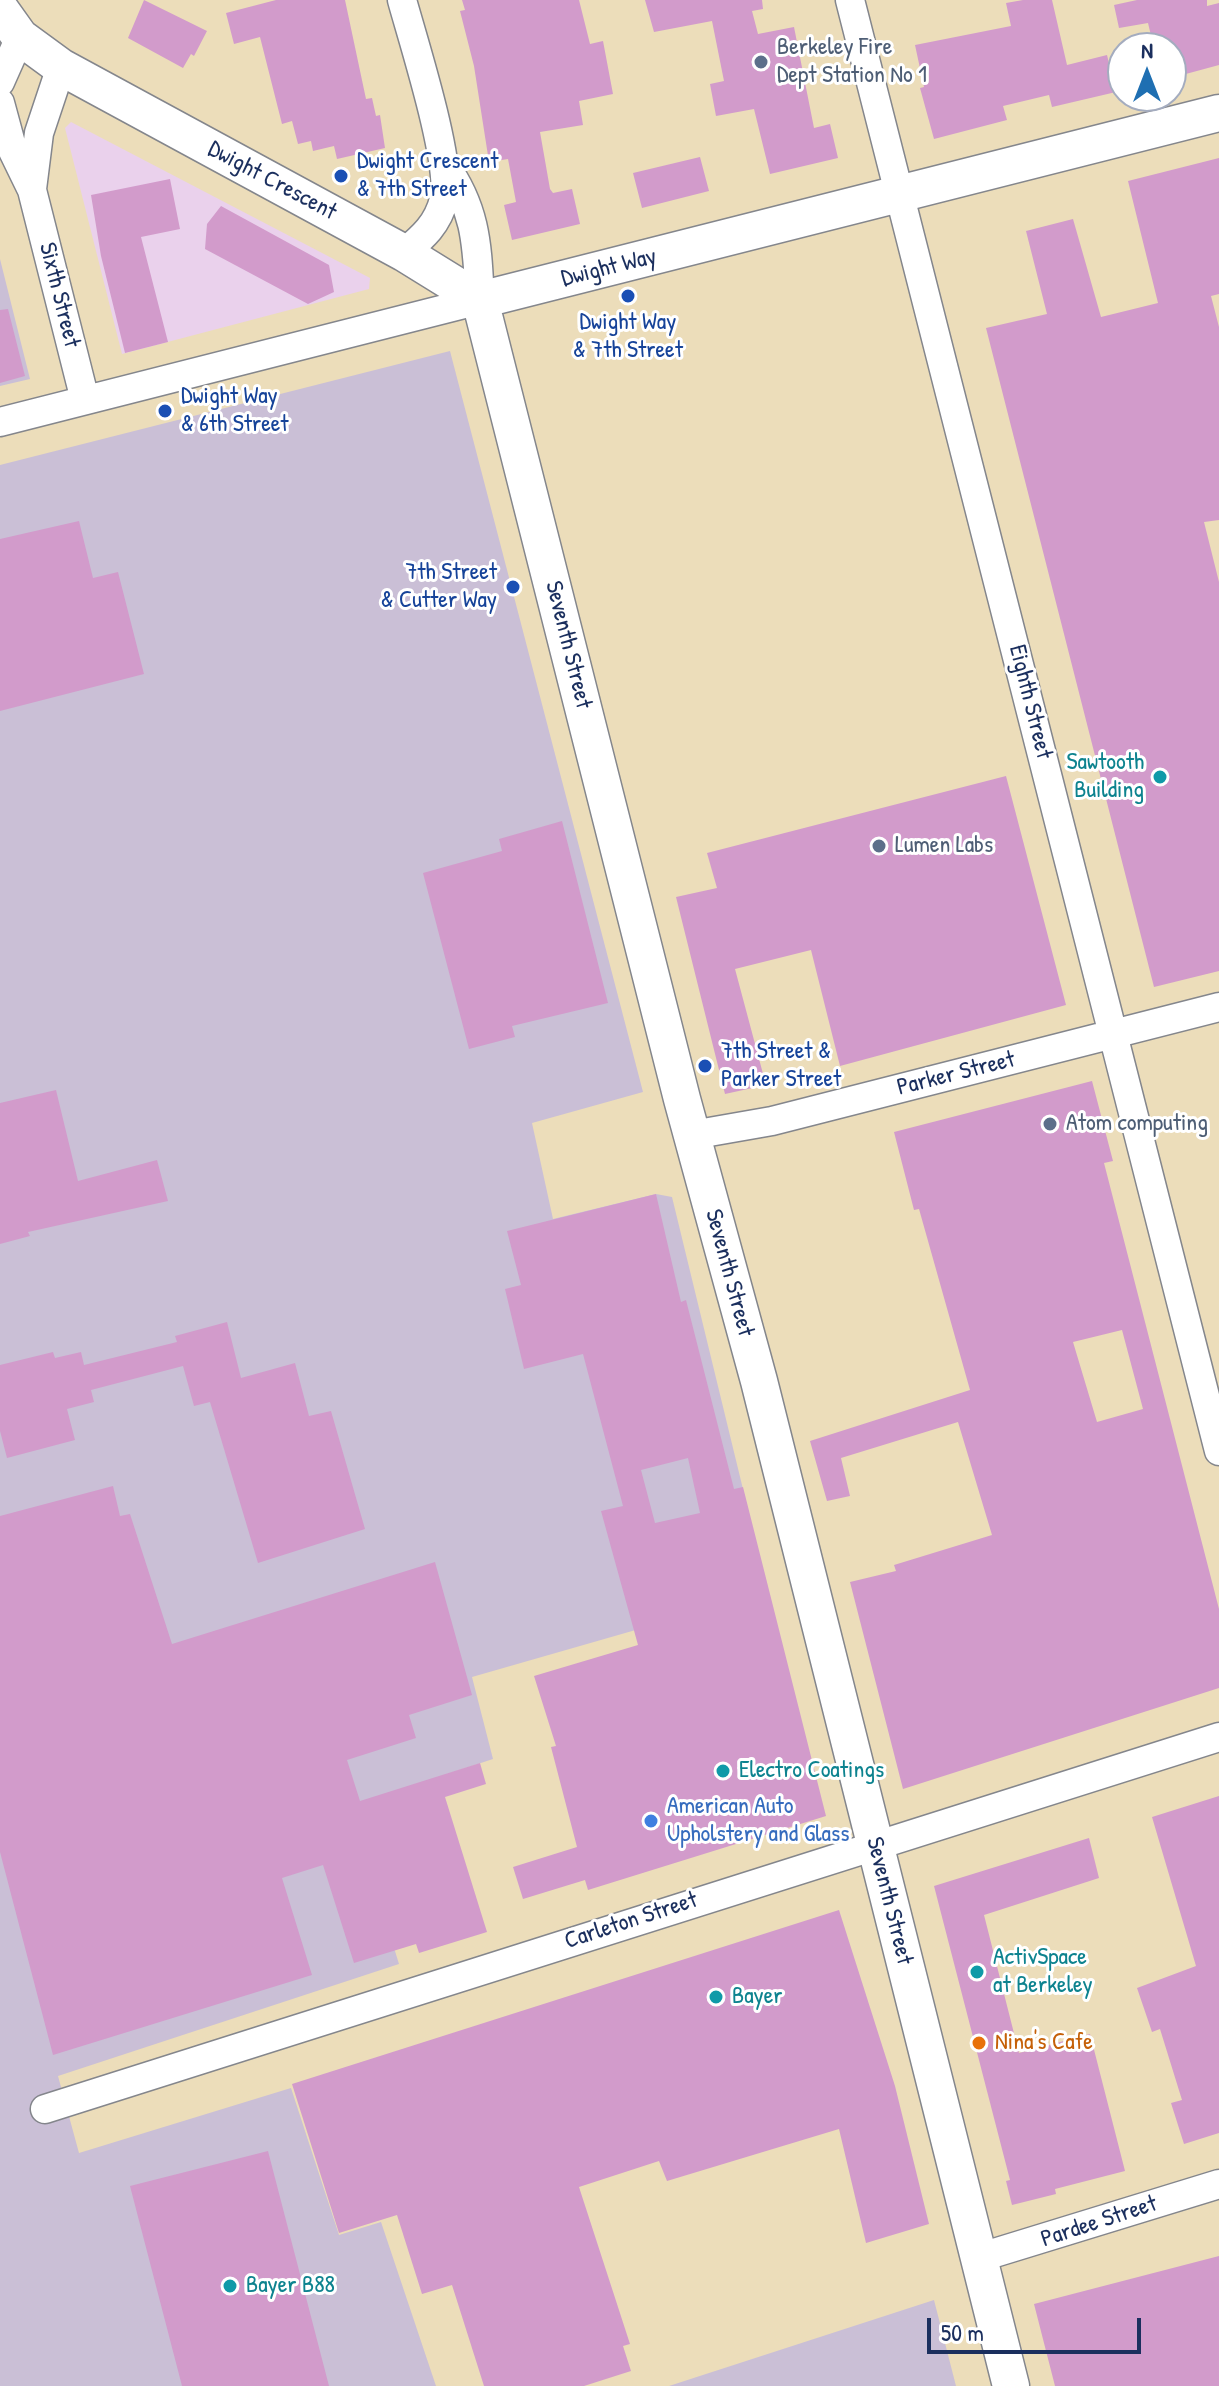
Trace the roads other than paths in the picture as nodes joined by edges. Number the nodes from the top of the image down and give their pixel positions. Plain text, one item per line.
1 (402, 0) edge
2 (850, 0) edge
3 (10, 23) edge
4 (61, 67) junction
5 (0, 82) edge
6 (0, 103) edge
7 (1219, 113) edge
8 (444, 164) junction
9 (32, 190) junction
10 (899, 193) junction
11 (404, 253) junction
12 (480, 300) junction
13 (85, 400) junction
14 (0, 422) edge
15 (1219, 1007) edge
16 (1113, 1034) junction
17 (692, 1135) junction
18 (1219, 1451) edge
19 (1219, 1737) edge
20 (875, 1846) junction
21 (45, 2109) dead end
22 (1219, 2184) edge
23 (978, 2258) junction
24 (1011, 2386) edge

1 - 8 street, Seventh Street
2 - 10 street, Eighth Street
3 - 4 street
3 - 5 street
4 - 9 street, Sixth Street
4 - 11 street, Dwight Crescent
6 - 9 street, Sixth Street
7 - 10 street, Dwight Way
8 - 11 street, Seventh Street
8 - 12 street, Seventh Street
9 - 13 street, Sixth Street
10 - 12 street, Dwight Way
10 - 16 street, Eighth Street
11 - 12 street, Dwight Crescent
12 - 13 street, Dwight Way
12 - 17 street, Seventh Street
13 - 14 street, Dwight Way
15 - 16 street, Parker Street
16 - 17 street, Parker Street
16 - 18 street, Eighth Street
17 - 20 street, Seventh Street
19 - 20 street, Carleton Street
20 - 21 street, Carleton Street
20 - 23 street, Seventh Street
22 - 23 street, Pardee Street
23 - 24 street, Seventh Street

